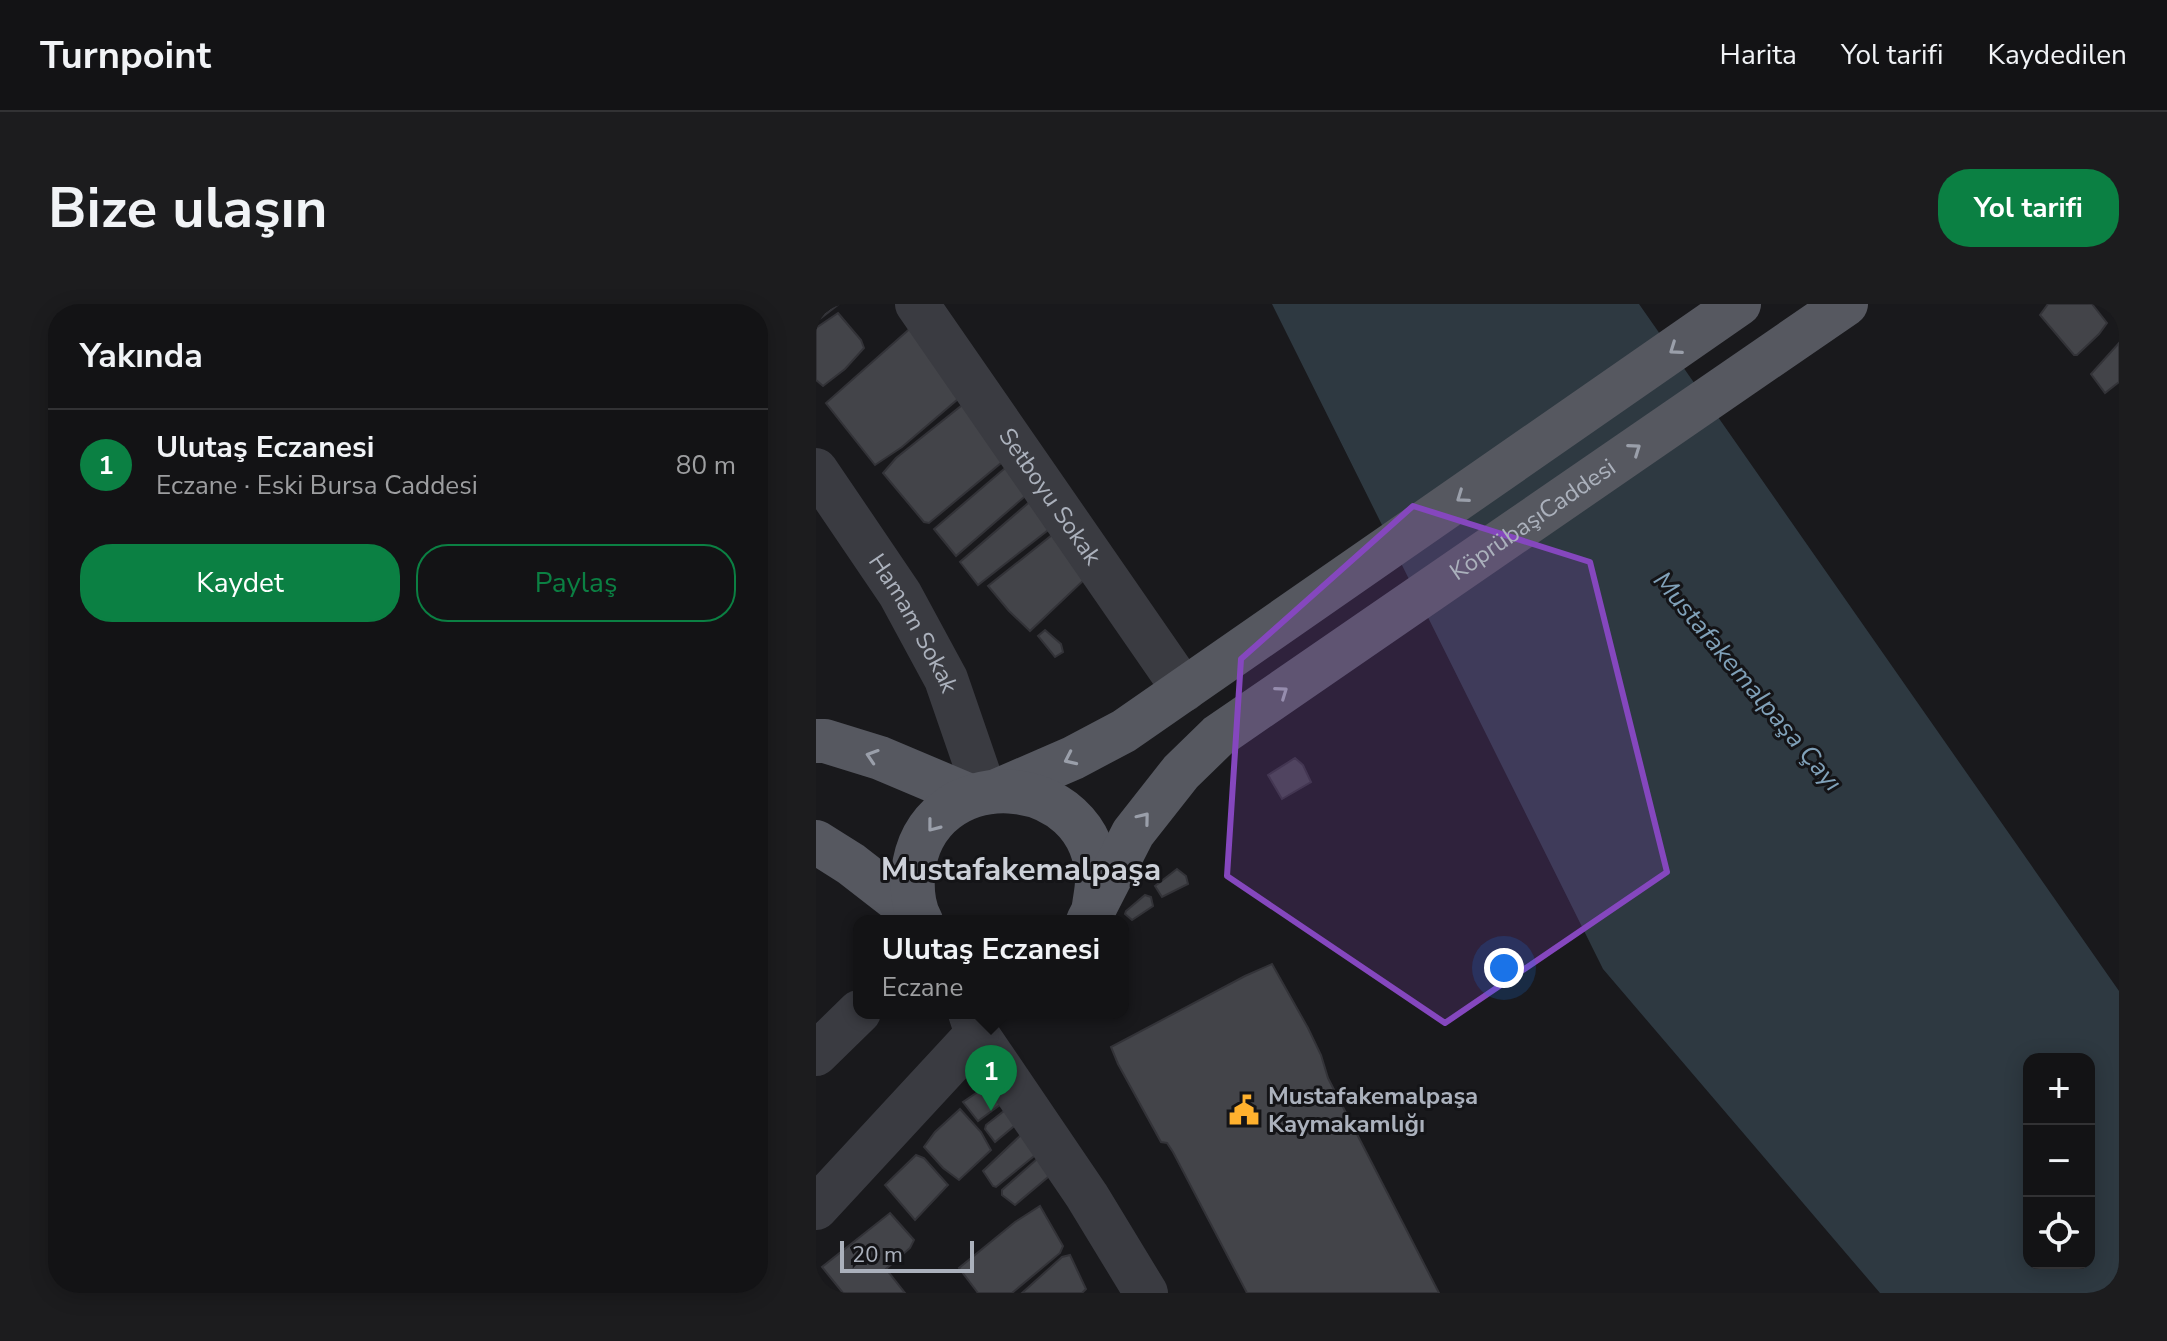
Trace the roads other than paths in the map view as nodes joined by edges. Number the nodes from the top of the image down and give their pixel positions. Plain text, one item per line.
1 (917, 304) edge
2 (1739, 304) edge
3 (1846, 304) edge
4 (816, 470) edge
5 (1184, 690) junction
6 (816, 741) edge
7 (985, 793) junction
8 (816, 842) edge
9 (915, 915) edge
10 (918, 915) edge
11 (1090, 915) edge
12 (1091, 915) edge
13 (853, 1018) edge
14 (973, 1024) edge
15 (816, 1054) edge
16 (816, 1208) edge
17 (1146, 1293) edge

1 - 5 street, Setboyu Sokak
2 -> 5 main road
12 -> 3 main road, KöprübaşıCaddesi
4 - 7 street, Hamam Sokak
5 -> 7 main road
7 -> 6 main road
7 -> 10 main road
7 - 11 main road
8 - 9 main road
13 - 15 street
14 - 16 street
14 - 17 street

